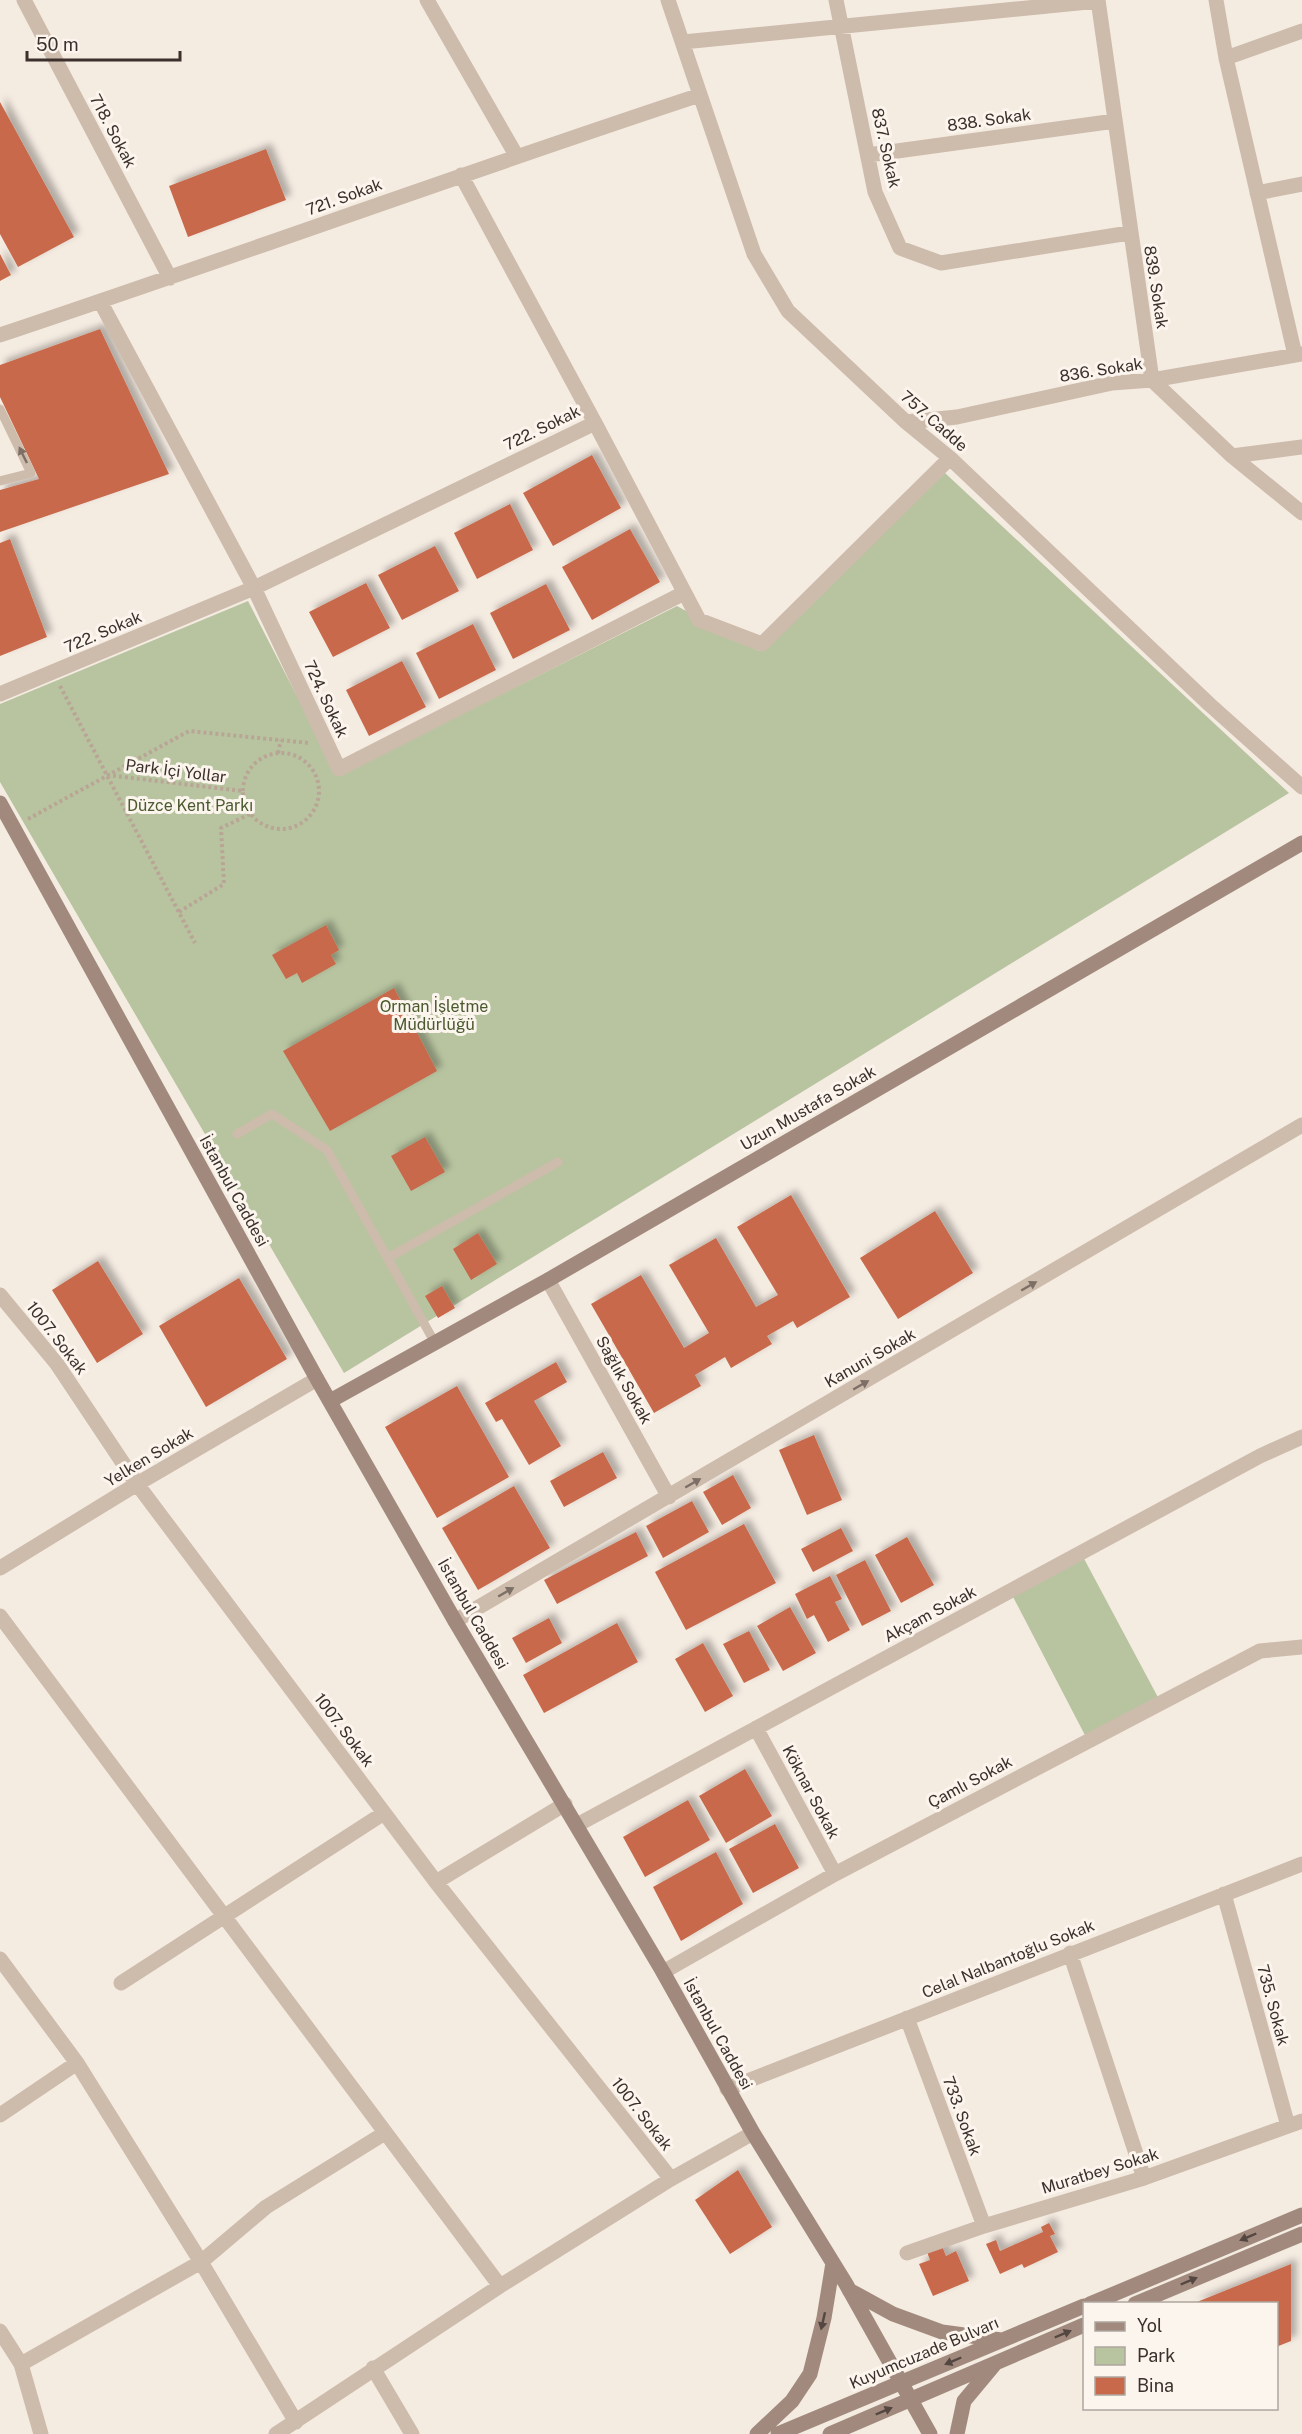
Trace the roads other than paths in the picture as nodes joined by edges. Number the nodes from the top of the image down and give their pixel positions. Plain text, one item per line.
1 (24, 0) edge
2 (427, 0) edge
3 (668, 0) edge
4 (836, 0) edge
5 (1216, 0) edge
6 (1098, 1) edge
7 (840, 27) junction
8 (1302, 32) edge
9 (683, 42) junction
10 (1226, 58) junction
11 (700, 94) junction
12 (1114, 120) junction
13 (868, 154) junction
14 (516, 155) junction
15 (461, 175) junction
16 (1302, 184) edge
17 (1257, 193) junction
18 (1130, 233) junction
19 (170, 278) junction
20 (100, 302) junction
21 (0, 335) edge
22 (1298, 355) edge
23 (1152, 380) junction
24 (0, 409) edge
25 (906, 422) junction
26 (595, 423) junction
27 (1302, 447) edge
28 (1232, 456) junction
29 (950, 458) junction
30 (0, 481) edge
31 (1302, 513) edge
32 (254, 588) junction
33 (684, 592) junction
34 (0, 694) edge
35 (1302, 787) edge
36 (0, 803) edge
37 (1302, 843) edge
38 (1302, 1125) edge
39 (237, 1134) dead end
40 (558, 1162) dead end
41 (387, 1258) junction
42 (548, 1280) junction
43 (0, 1295) edge
44 (435, 1343) junction
45 (317, 1379) junction
46 (330, 1401) junction
47 (1302, 1437) edge
48 (137, 1484) junction
49 (669, 1497) junction
50 (0, 1568) edge
51 (0, 1616) edge
52 (455, 1621) junction
53 (1302, 1647) edge
54 (756, 1728) junction
55 (565, 1804) junction
56 (384, 1813) junction
57 (577, 1825) junction
58 (1302, 1864) edge
59 (835, 1874) junction
60 (436, 1882) junction
61 (1224, 1894) junction
62 (224, 1917) junction
63 (1070, 1953) junction
64 (0, 1959) edge
65 (663, 1972) junction
66 (121, 1983) dead end
67 (907, 2018) junction
68 (77, 2063) junction
69 (727, 2089) junction
70 (0, 2115) edge
71 (1295, 2124) edge
72 (385, 2133) junction
73 (753, 2133) junction
74 (1143, 2178) junction
75 (671, 2179) junction
76 (1302, 2215) edge
77 (984, 2226) junction
78 (1302, 2234) edge
79 (907, 2253) dead end
80 (201, 2262) junction
81 (833, 2263) junction
82 (500, 2286) junction
83 (849, 2290) junction
84 (1095, 2302) edge
85 (1140, 2302) edge
86 (1083, 2306) edge
87 (1083, 2325) edge
88 (0, 2331) edge
89 (1001, 2340) junction
90 (996, 2363) junction
91 (21, 2364) junction
92 (373, 2368) junction
93 (900, 2383) junction
94 (910, 2399) junction
95 (296, 2422) junction
96 (41, 2434) edge
97 (276, 2434) edge
98 (412, 2434) edge
99 (757, 2434) edge
100 (778, 2434) edge
101 (830, 2434) edge
102 (930, 2434) edge
103 (957, 2434) edge

1 - 19 street, 718. Sokak
2 - 14 street
3 - 9 street, 757. Cadde
4 - 7 street, 837. Sokak
5 - 10 street
6 - 7 street
6 - 12 street, 839. Sokak
7 - 9 street
7 - 13 street, 837. Sokak
8 - 10 street
9 - 11 street, 757. Cadde
10 - 17 street
11 - 14 street, 721. Sokak
11 - 25 street, 757. Cadde
12 - 13 street, 838. Sokak
12 - 18 street, 839. Sokak
13 - 18 street, 837. Sokak
14 - 15 street, 721. Sokak
15 - 19 street, 721. Sokak
15 - 26 street
16 - 17 street
17 - 22 street
18 - 23 street, 839. Sokak
19 - 20 street, 721. Sokak
20 - 21 street, 721. Sokak
20 - 32 street, 724. Sokak
22 - 23 street, 836. Sokak
23 - 25 street, 836. Sokak
23 - 28 street
30 -> 24 lane
25 - 29 street, 757. Cadde
26 - 32 street, 722. Sokak
26 - 33 street, 722. Sokak
27 - 28 street
28 - 31 street
29 - 33 street, 722. Sokak
29 - 35 street, 757. Cadde
32 - 33 street, 724. Sokak
32 - 34 street, 722. Sokak
36 - 45 main road, İstanbul Caddesi
37 - 42 main road, Uzun Mustafa Sokak
49 -> 38 street, Kanuni Sokak
39 - 41 lane
40 - 41 lane
41 - 44 lane
42 - 44 main road, Uzun Mustafa Sokak
42 - 49 street, Sağlık Sokak
43 - 48 street, 1007. Sokak
44 - 46 main road, Uzun Mustafa Sokak
45 - 46 main road, İstanbul Caddesi
45 - 48 street, Yelken Sokak
46 - 52 main road, İstanbul Caddesi
47 - 54 street, Akçam Sokak
48 - 50 street, Yelken Sokak
48 - 56 street, 1007. Sokak
52 -> 49 street, Kanuni Sokak
51 - 62 street
52 - 55 main road, İstanbul Caddesi
53 - 59 street, Çamlı Sokak
54 - 57 street, Akçam Sokak
54 - 59 street, Köknar Sokak
55 - 57 main road, İstanbul Caddesi
55 - 60 street
56 - 60 street, 1007. Sokak
56 - 62 street
57 - 65 main road, İstanbul Caddesi
58 - 61 street, Celal Nalbantoğlu Sokak
59 - 65 street, Çamlı Sokak
60 - 75 street, 1007. Sokak
61 - 63 street, Celal Nalbantoğlu Sokak
61 - 71 street, 735. Sokak
62 - 66 street
62 - 72 street
63 - 67 street, Celal Nalbantoğlu Sokak
63 - 74 street
64 - 68 street
65 - 69 main road, İstanbul Caddesi
67 - 69 street, Celal Nalbantoğlu Sokak
67 - 77 street, 733. Sokak
68 - 70 street
68 - 80 street
69 - 73 main road, İstanbul Caddesi
71 - 74 street, Muratbey Sokak
72 - 80 street
72 - 82 street
73 - 75 street
73 - 81 main road, İstanbul Caddesi
74 - 77 street, Muratbey Sokak
75 - 82 street
76 -> 84 main road
77 - 79 street, Muratbey Sokak
85 -> 78 main road
80 - 91 street
80 - 95 street
81 - 83 main road, İstanbul Caddesi
81 -> 99 main road
82 - 92 street
83 - 89 main road
83 - 93 main road, İstanbul Caddesi
86 - 89 main road, Kuyumcuzade Bulvarı
90 -> 87 main road
88 - 91 street
89 -> 93 main road, Kuyumcuzade Bulvarı
90 - 94 main road
90 - 103 main road
91 - 96 street
92 - 95 street
92 - 98 street
93 - 94 main road, İstanbul Caddesi
93 - 100 main road, Kuyumcuzade Bulvarı
101 -> 94 main road
94 - 102 main road, İstanbul Caddesi
95 - 97 street

